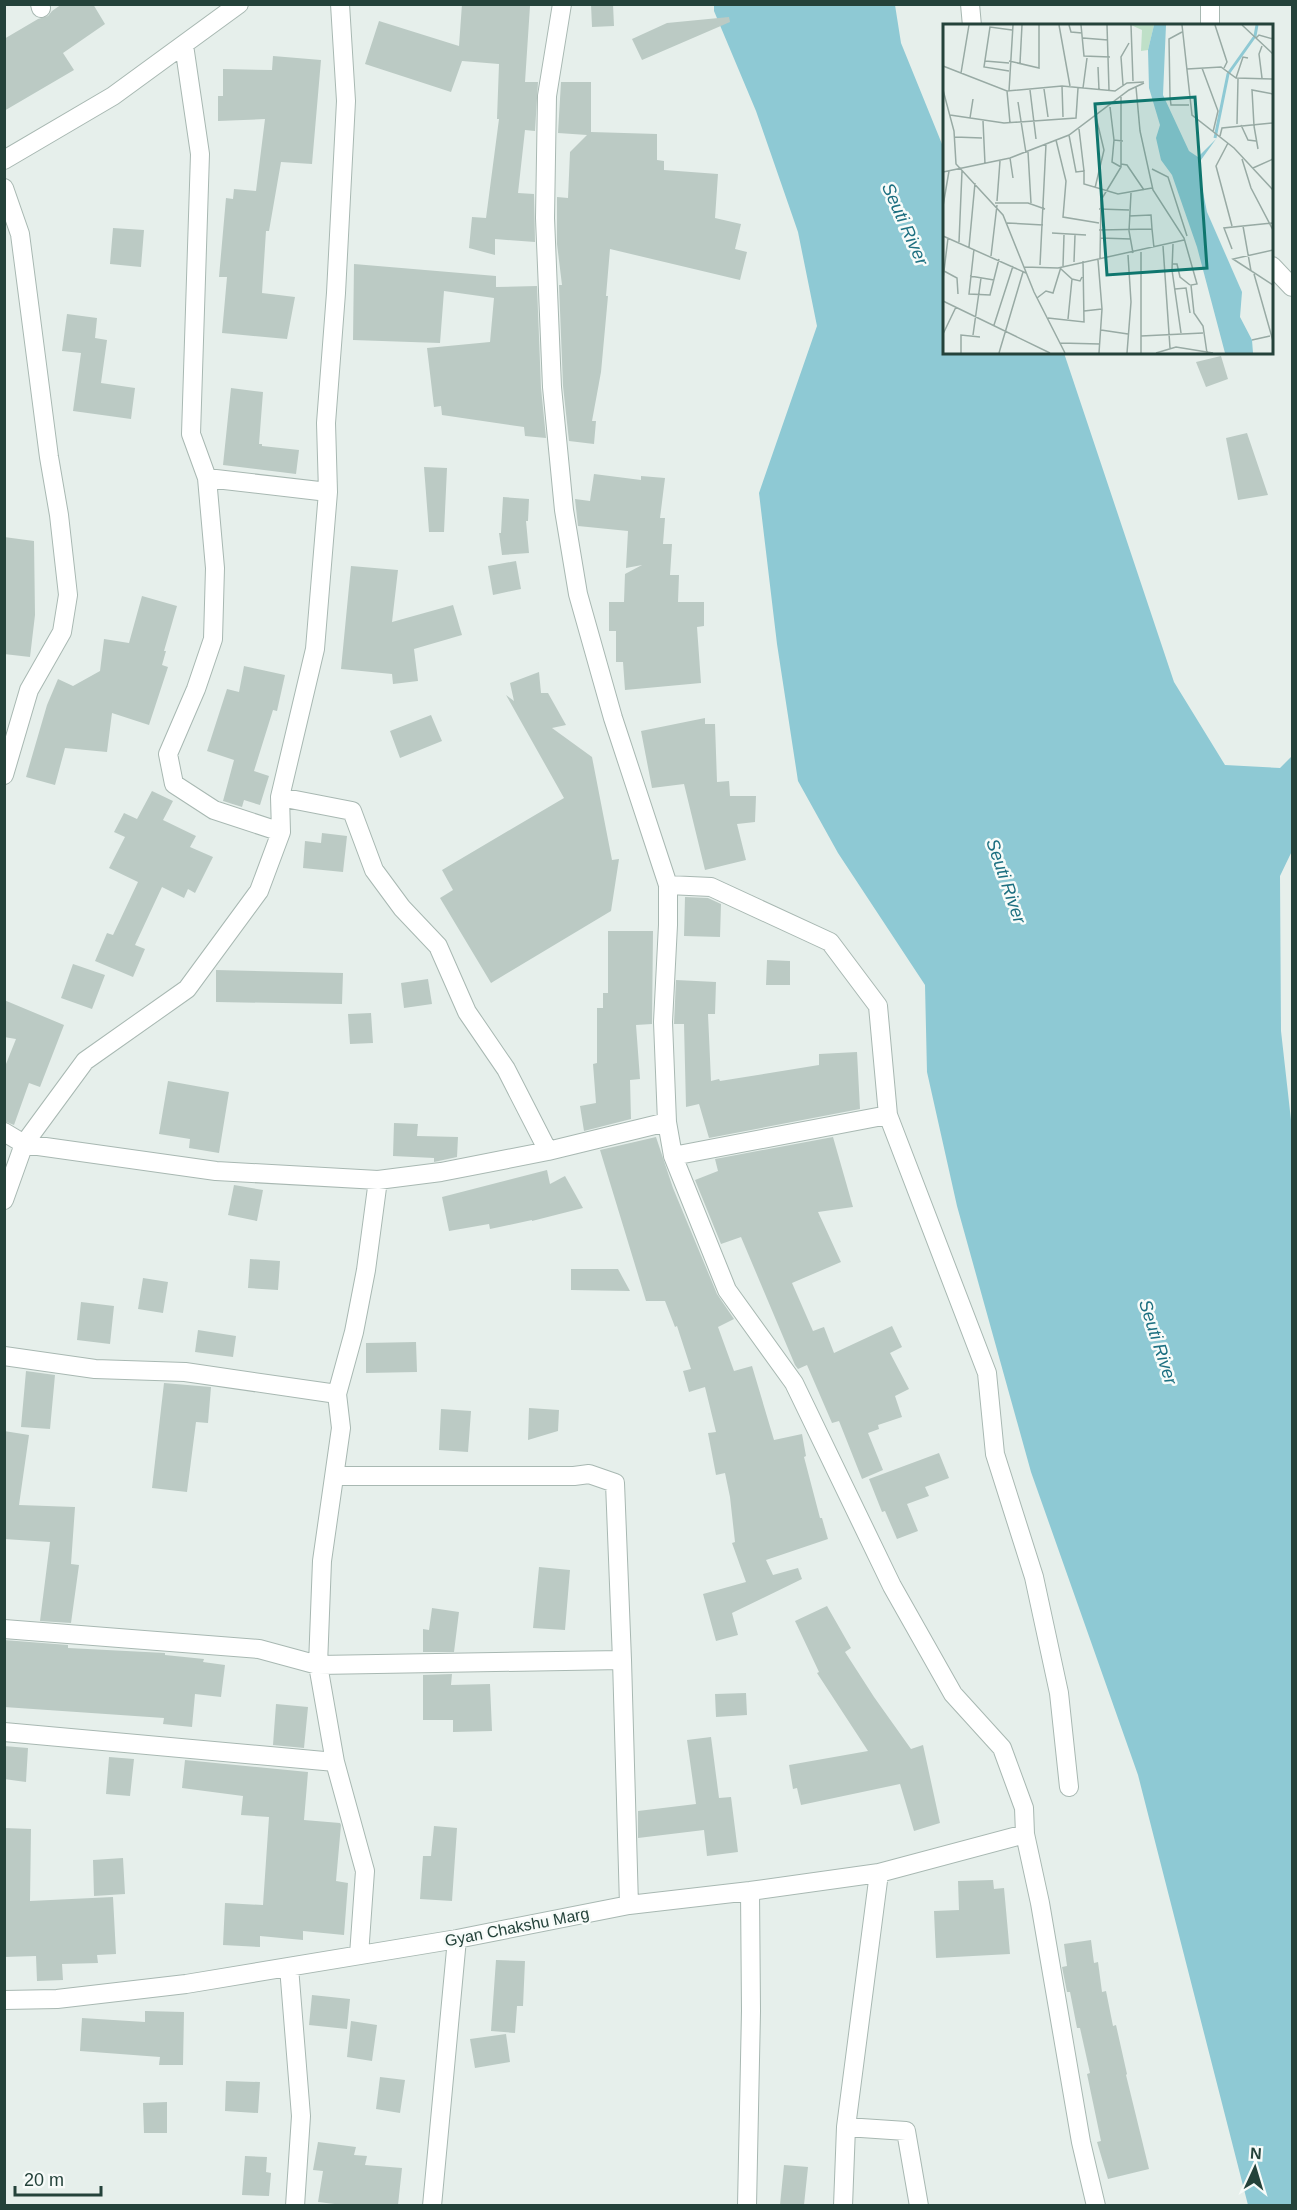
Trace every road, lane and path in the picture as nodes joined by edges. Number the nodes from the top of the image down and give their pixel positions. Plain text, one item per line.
1 (239, 4) edge
2 (340, 4) edge
3 (562, 4) edge
4 (970, 4) edge
5 (1210, 4) edge
6 (972, 24) edge
7 (1210, 24) edge
8 (184, 45) junction
9 (4, 160) edge
10 (4, 188) edge
11 (1273, 267) edge
12 (1293, 288) edge
13 (207, 478) junction
14 (328, 492) junction
15 (4, 775) edge
16 (280, 797) junction
17 (281, 832) junction
18 (668, 885) junction
19 (888, 1115) junction
20 (667, 1122) junction
21 (4, 1132) edge
22 (24, 1144) junction
23 (548, 1150) junction
24 (673, 1156) junction
25 (378, 1180) junction
26 (4, 1200) edge
27 (4, 1356) edge
28 (336, 1394) junction
29 (335, 1476) junction
30 (4, 1629) edge
31 (622, 1659) junction
32 (318, 1665) junction
33 (4, 1732) edge
34 (335, 1762) junction
35 (1070, 1786) dead end
36 (1025, 1834) junction
37 (879, 1873) junction
38 (750, 1891) junction
39 (629, 1905) junction
40 (458, 1940) junction
41 (359, 1955) junction
42 (289, 1967) junction
43 (4, 2000) edge
44 (846, 2127) junction
45 (295, 2205) edge
46 (432, 2205) edge
47 (747, 2205) edge
48 (843, 2205) edge
49 (919, 2205) edge
50 (1096, 2205) edge

1 - 8 street
2 - 14 street
3 - 18 street
4 - 6 street
5 - 7 street
8 - 9 street
8 - 13 street
10 - 15 street
11 - 12 street
13 - 14 street
13 - 17 street
14 - 16 street
16 - 17 street
16 - 23 street
17 - 22 street
18 - 19 street
18 - 20 street
19 - 24 street
19 - 35 street
20 - 23 street
20 - 24 street
21 - 22 street
22 - 25 street
22 - 26 street
23 - 25 street
24 - 36 street
25 - 28 street
27 - 28 street
28 - 29 street
29 - 31 street
29 - 32 street
30 - 32 street
31 - 32 street
31 - 39 street
32 - 34 street
33 - 34 street
34 - 41 street
36 - 37 street, Gyan Chakshu Marg
36 - 50 street
37 - 38 street, Gyan Chakshu Marg
37 - 44 street
38 - 39 street, Gyan Chakshu Marg
38 - 47 street
39 - 40 street, Gyan Chakshu Marg
40 - 41 street, Gyan Chakshu Marg
40 - 46 street
41 - 42 street, Gyan Chakshu Marg
42 - 43 street, Gyan Chakshu Marg
42 - 45 street
44 - 48 street
44 - 49 street

